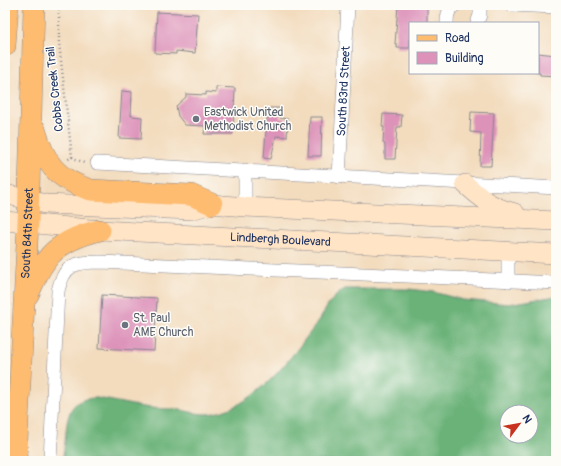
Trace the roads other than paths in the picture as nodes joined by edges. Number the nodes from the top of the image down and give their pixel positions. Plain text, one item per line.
1 (8, 5) edge
2 (34, 5) edge
3 (348, 5) edge
4 (455, 5) edge
5 (480, 5) edge
6 (510, 5) edge
7 (556, 7) edge
8 (447, 22) edge
9 (477, 22) edge
10 (5, 46) edge
11 (31, 116) junction
12 (98, 163) dead end
13 (245, 170) junction
14 (339, 177) junction
15 (465, 184) junction
16 (556, 188) edge
17 (5, 194) edge
18 (28, 200) junction
19 (212, 204) junction
20 (245, 207) junction
21 (5, 221) edge
22 (548, 221) edge
23 (28, 224) junction
24 (100, 230) junction
25 (508, 252) junction
26 (556, 254) edge
27 (508, 281) junction
28 (556, 283) edge
29 (24, 302) junction
30 (16, 461) edge
31 (50, 461) edge

1 - 10 main road
2 - 11 main road, South 84th Street
3 - 14 street, South 83rd Street
4 - 8 street
5 - 9 street
6 - 7 street
11 - 18 main road, South 84th Street
11 - 19 main road
12 - 13 street
13 - 14 street
13 - 20 street
14 - 15 street
15 - 16 street
15 - 22 main road
17 - 18 main road
18 - 19 main road
18 - 23 main road, South 84th Street
19 - 20 main road
20 - 22 main road
21 - 23 main road, Lindbergh Boulevard
23 - 24 main road, Lindbergh Boulevard
23 - 29 main road, South 84th Street
24 - 25 main road, Lindbergh Boulevard
24 - 29 main road
25 - 26 main road, Lindbergh Boulevard
25 - 27 street
27 - 28 street
27 - 31 street
29 - 30 main road, South 84th Street

